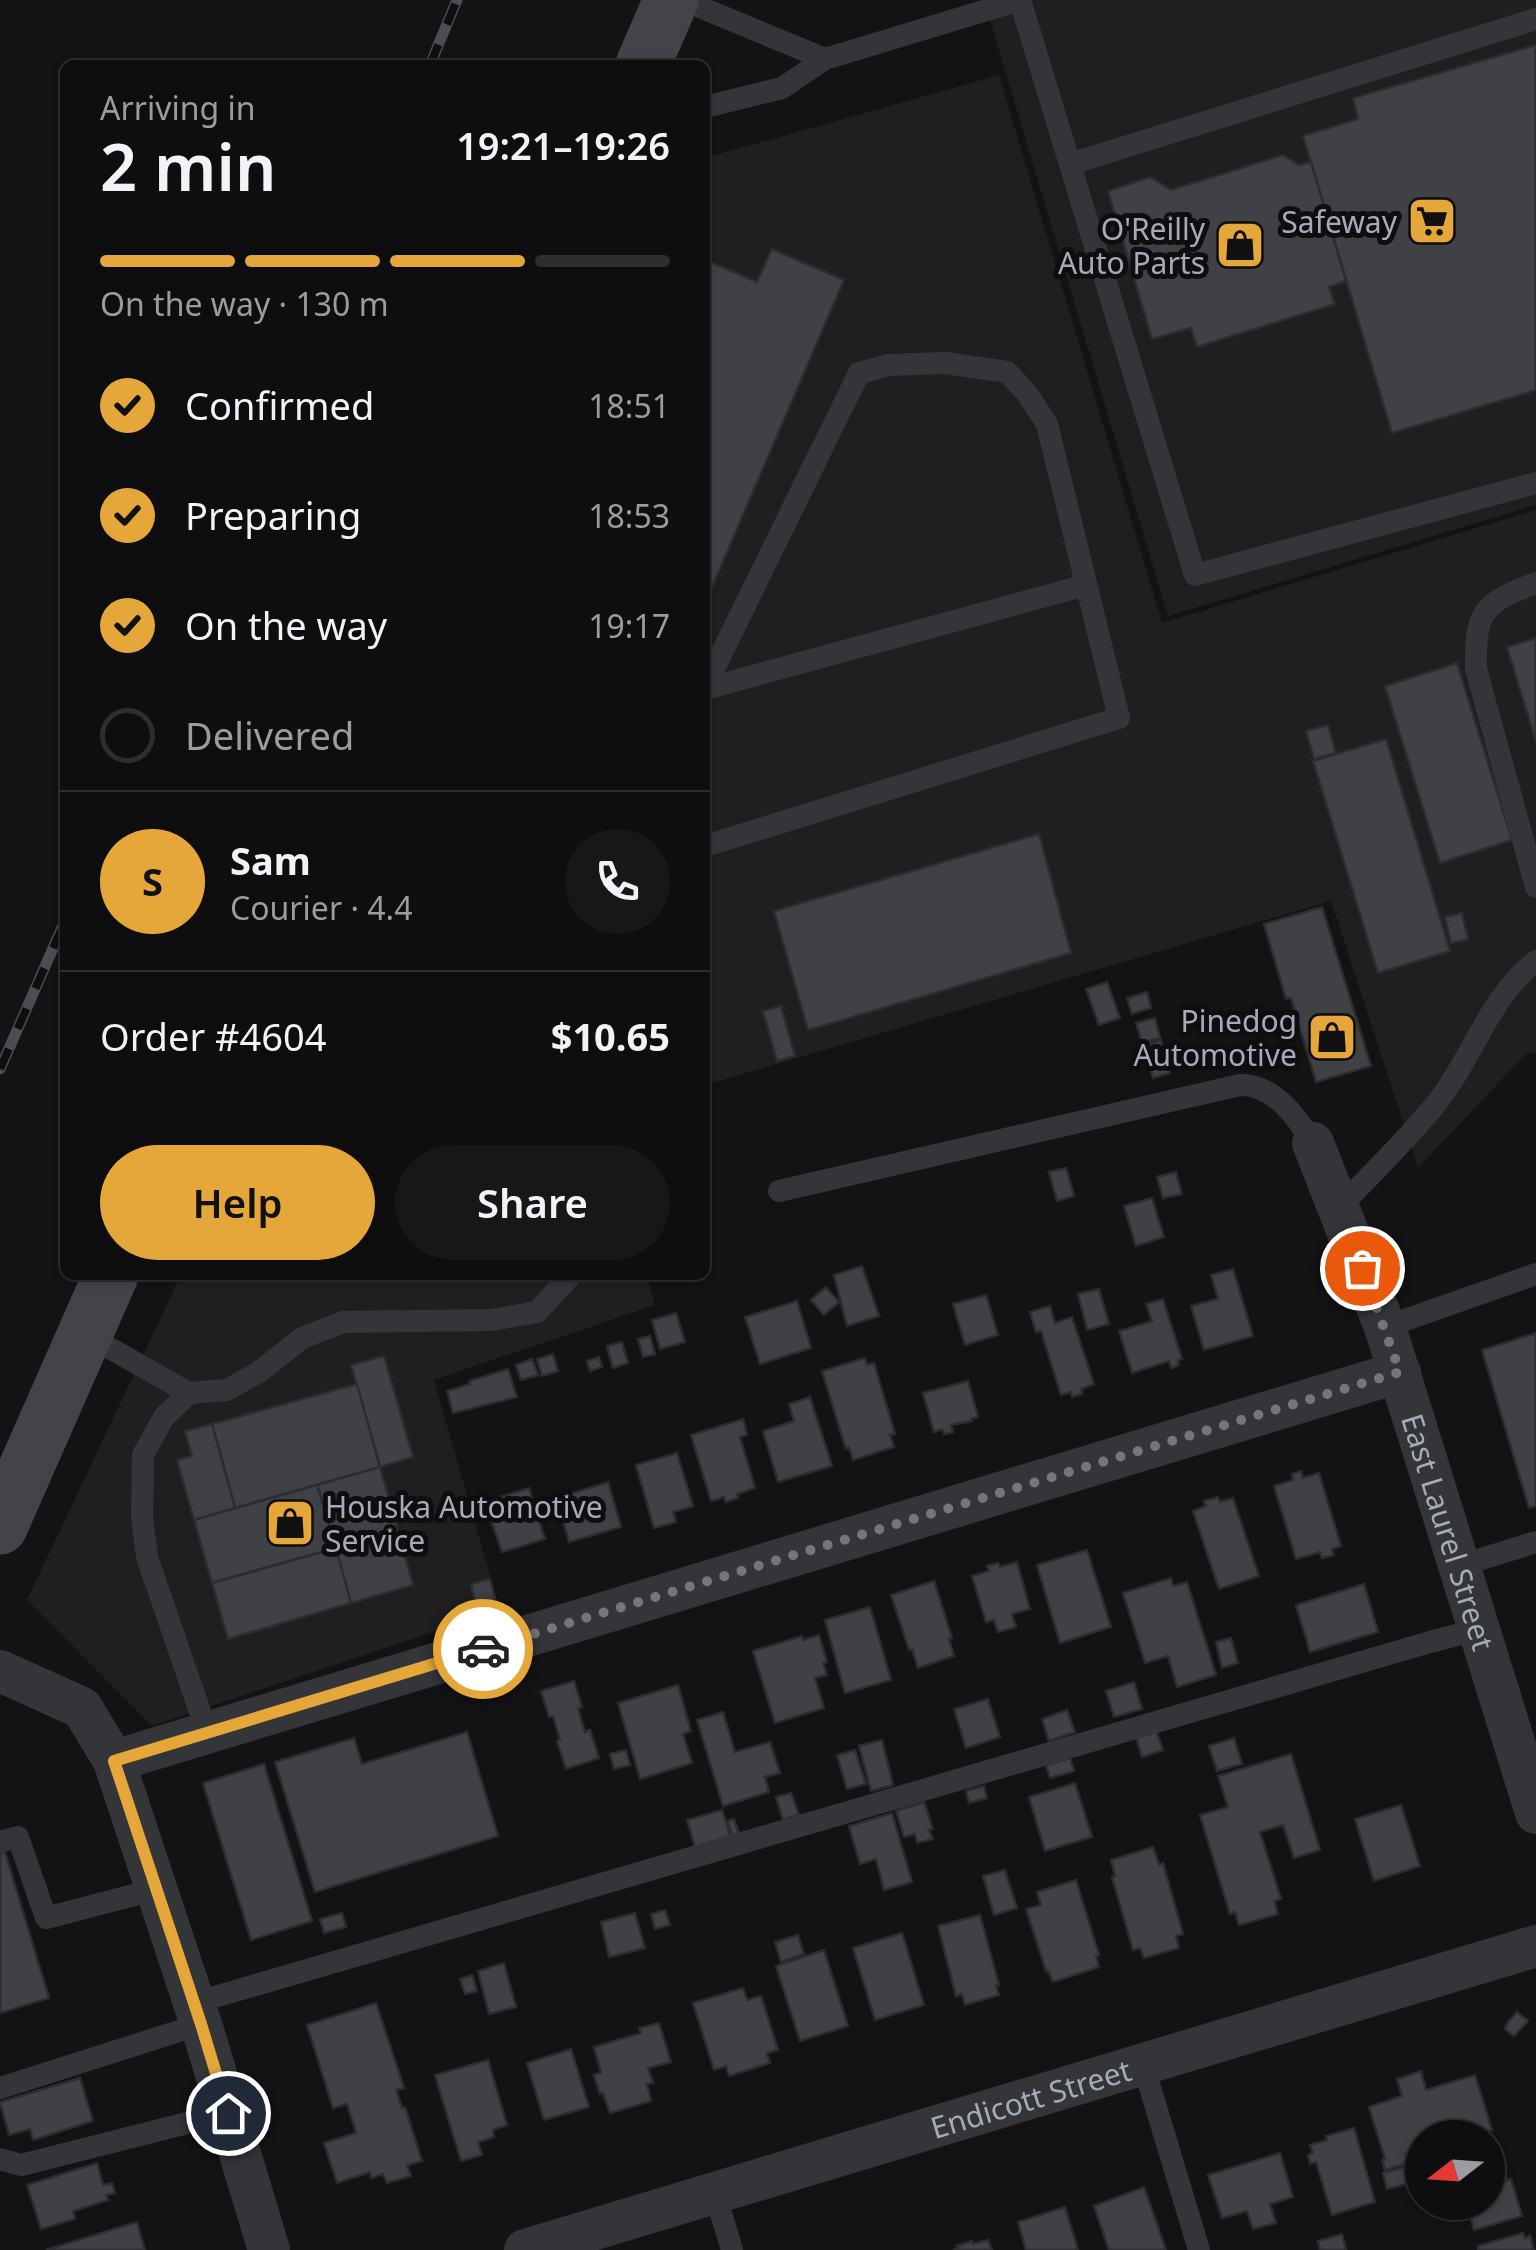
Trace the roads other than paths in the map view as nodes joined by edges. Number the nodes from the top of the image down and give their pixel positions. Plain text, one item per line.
1 (671, 0) edge
2 (683, 0) edge
3 (1536, 19) edge
4 (825, 59) junction
5 (644, 60) edge
6 (710, 106) edge
7 (1070, 164) junction
8 (1536, 483) edge
9 (1536, 584) edge
10 (1086, 585) junction
11 (710, 678) edge
12 (710, 687) edge
13 (710, 844) edge
14 (1536, 888) edge
15 (1536, 961) edge
16 (1312, 1143) joint
17 (779, 1191) dead end
18 (1339, 1208) junction
19 (1536, 1274) edge
20 (108, 1280) edge
21 (566, 1280) edge
22 (1385, 1326) junction
23 (85, 1334) junction
24 (1400, 1372) junction
25 (190, 1394) junction
26 (0, 1527) edge
27 (1536, 1542) edge
28 (1459, 1566) junction
29 (1479, 1630) junction
30 (0, 1671) edge
31 (208, 1732) junction
32 (114, 1761) junction
33 (1534, 1798) edge
34 (0, 1842) edge
35 (157, 1889) junction
36 (1536, 1946) edge
37 (198, 2014) junction
38 (1143, 2064) junction
39 (0, 2088) edge
40 (228, 2113) junction
41 (0, 2159) edge
42 (715, 2193) junction
43 (269, 2250) edge
44 (525, 2250) edge
45 (732, 2250) edge
46 (1199, 2250) edge

1 - 5 main road
2 - 4 lane
3 - 7 lane
4 - 6 lane
4 - 7 lane
7 - 8 lane
9 - 14 lane
10 - 11 lane
10 - 12 lane
10 - 13 lane
15 - 18 lane
16 - 17 lane
16 - 18 street, East Laurel Street
18 - 22 street, East Laurel Street
19 - 22 lane
20 - 23 main road
21 - 25 lane
22 - 24 street, East Laurel Street
23 - 25 lane
23 - 26 main road
24 - 28 street, East Laurel Street
24 - 31 street
25 - 31 lane
27 - 28 lane
28 - 29 street, East Laurel Street
29 - 33 street, East Laurel Street
29 - 37 lane
30 - 32 street
31 - 32 street
32 - 35 street
34 - 35 lane
35 - 37 street
36 - 38 street, Endicott Street
37 - 39 lane
37 - 40 street
38 - 42 street, Endicott Street
38 - 46 lane
40 - 41 lane
40 - 43 street
42 - 44 street, Endicott Street
42 - 45 lane

